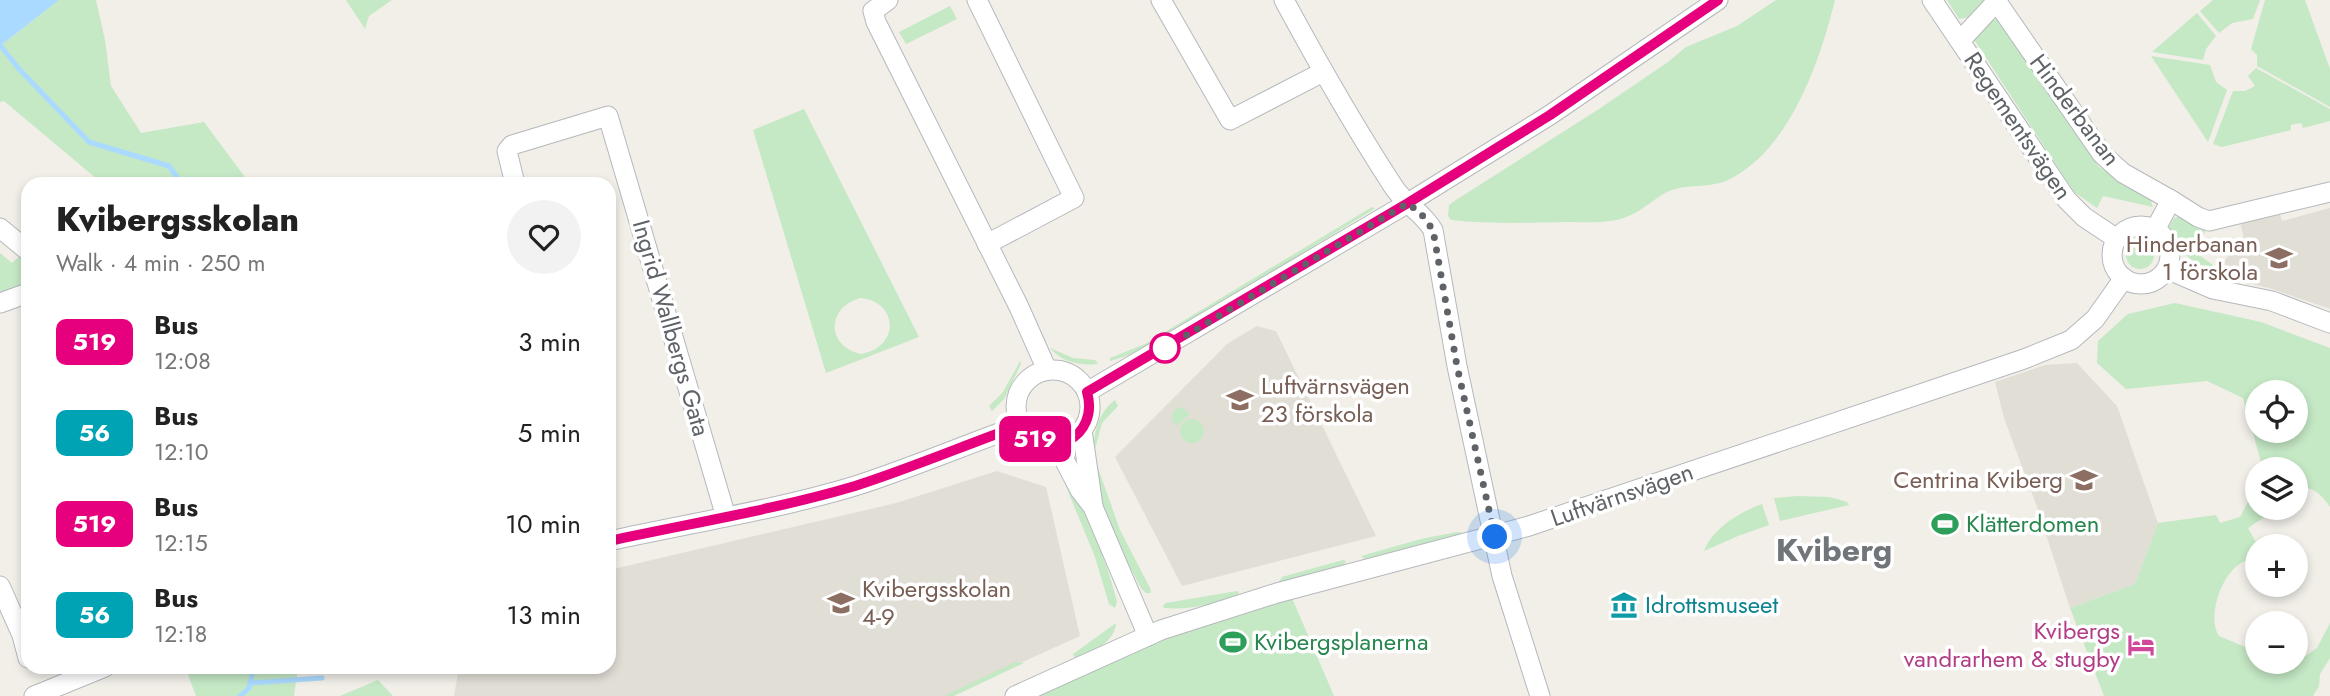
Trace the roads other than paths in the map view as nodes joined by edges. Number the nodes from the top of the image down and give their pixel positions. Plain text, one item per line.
1 (888, 0) edge
2 (977, 0) edge
3 (1161, 0) edge
4 (1284, 0) edge
5 (1718, 0) edge
6 (1932, 0) edge
7 (1997, 1) edge
8 (1960, 41) junction
9 (1323, 72) junction
10 (513, 177) edge
11 (2330, 192) edge
12 (2171, 200) junction
13 (1408, 203) junction
14 (0, 228) edge
15 (2155, 230) junction
16 (2117, 239) junction
17 (987, 244) junction
18 (21, 245) edge
19 (2167, 269) junction
20 (2124, 278) junction
21 (21, 296) edge
22 (0, 303) edge
23 (2330, 323) edge
24 (1047, 370) junction
25 (1087, 392) junction
26 (1021, 425) junction
27 (1082, 430) junction
28 (1056, 444) junction
29 (1093, 507) junction
30 (726, 517) junction
31 (1495, 537) junction
32 (616, 540) edge
33 (0, 586) edge
34 (21, 633) edge
35 (1148, 636) junction
36 (88, 674) edge
37 (39, 695) edge
38 (1015, 696) edge
39 (1540, 696) edge

1 - 17 street
2 - 17 street
3 - 9 street
4 - 9 street
5 - 13 street
6 - 8 street, Regementsvägen
7 - 8 street, Hinderbanan
7 - 12 street, Hinderbanan
8 - 16 street, Regementsvägen
9 - 13 street
10 - 30 street, Ingrid Wallbergs Gata
11 - 12 street, Hinderbanan
12 - 15 street
13 - 25 street
13 - 31 street
14 - 18 street
15 - 16 street
15 - 19 street
16 - 20 street
17 - 24 street
19 - 20 street
19 - 23 street
20 - 31 street, Luftvärnsvägen
21 - 22 street
24 - 25 street
24 - 26 street
25 - 27 street
26 - 28 street
26 - 30 street
27 - 28 street
27 - 29 street
28 - 29 street
29 - 35 street
30 - 32 street
31 - 35 street, Luftvärnsvägen
31 - 39 street
33 - 34 street
35 - 38 street, Luftvärnsvägen
36 - 37 street

